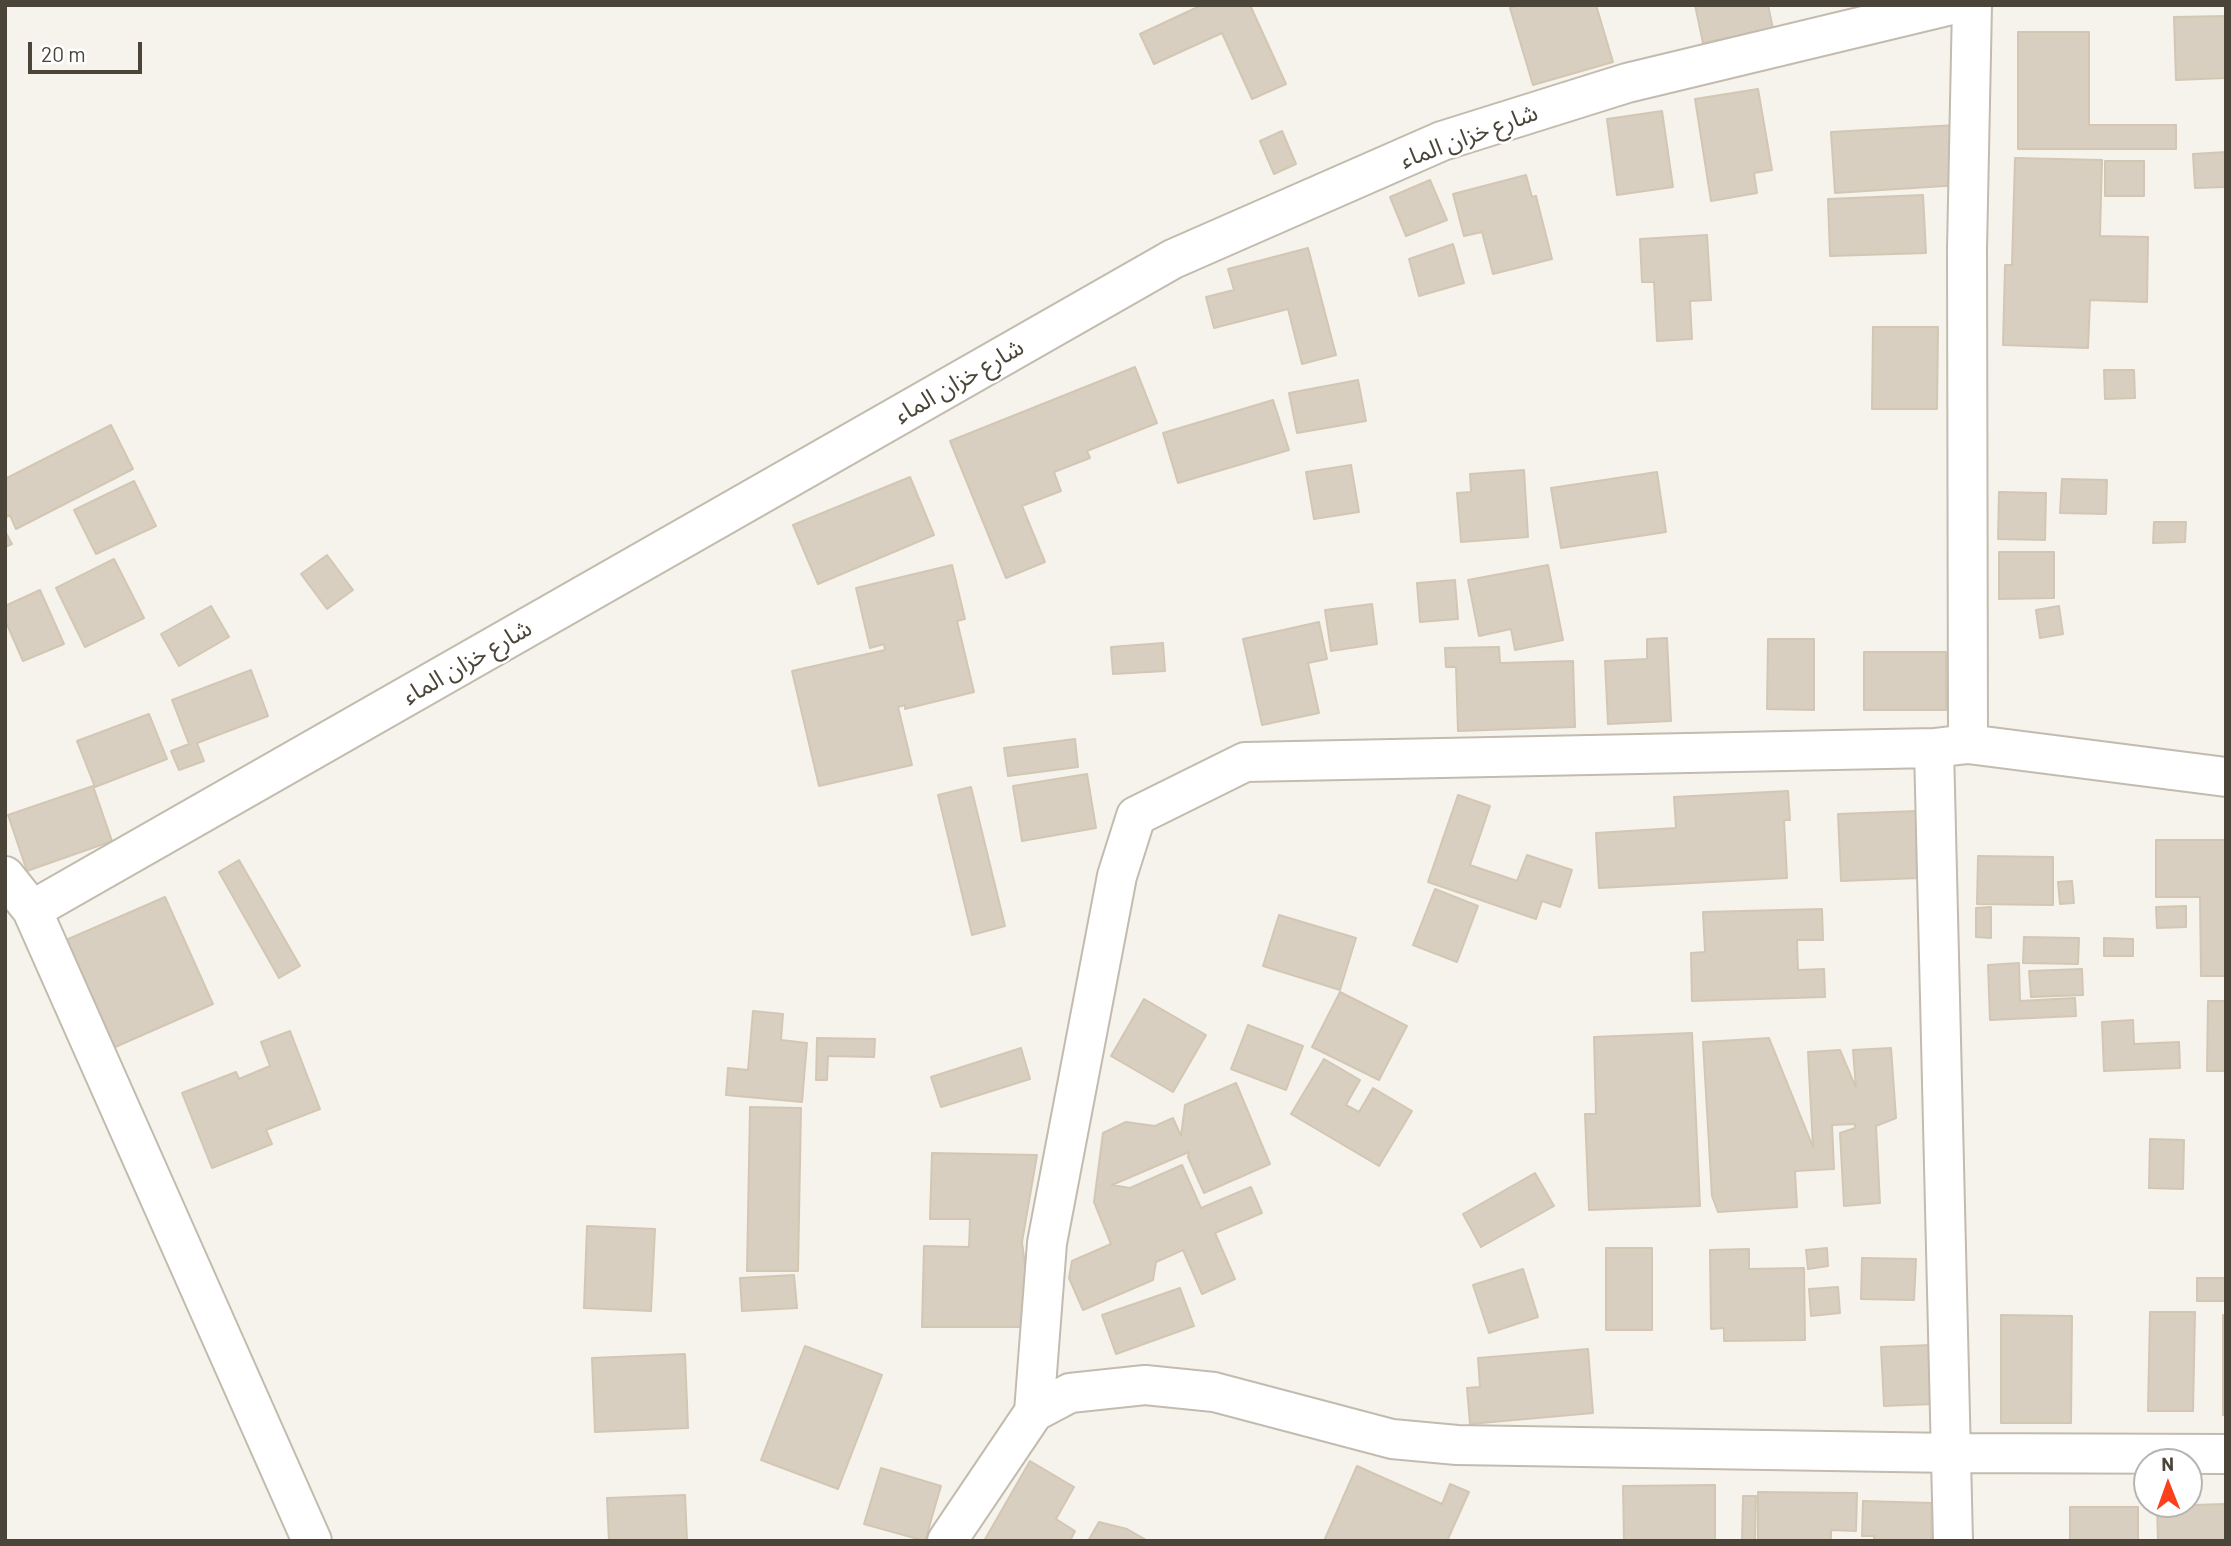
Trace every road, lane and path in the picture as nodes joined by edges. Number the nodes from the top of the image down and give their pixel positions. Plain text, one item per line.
1 (1951, 5) edge
2 (1972, 5) edge
3 (1951, 746) junction
4 (2226, 777) edge
5 (5, 876) edge
6 (32, 910) junction
7 (1034, 1412) junction
8 (1953, 1453) junction
9 (2226, 1454) edge
10 (312, 1541) edge
11 (947, 1541) edge
12 (1953, 1541) edge

1 - 6 street, شارع خزان الماء
2 - 3 street
3 - 4 street
3 - 7 street
3 - 8 street
5 - 6 street
6 - 10 street
7 - 8 street
7 - 11 street
8 - 9 street
8 - 12 street

